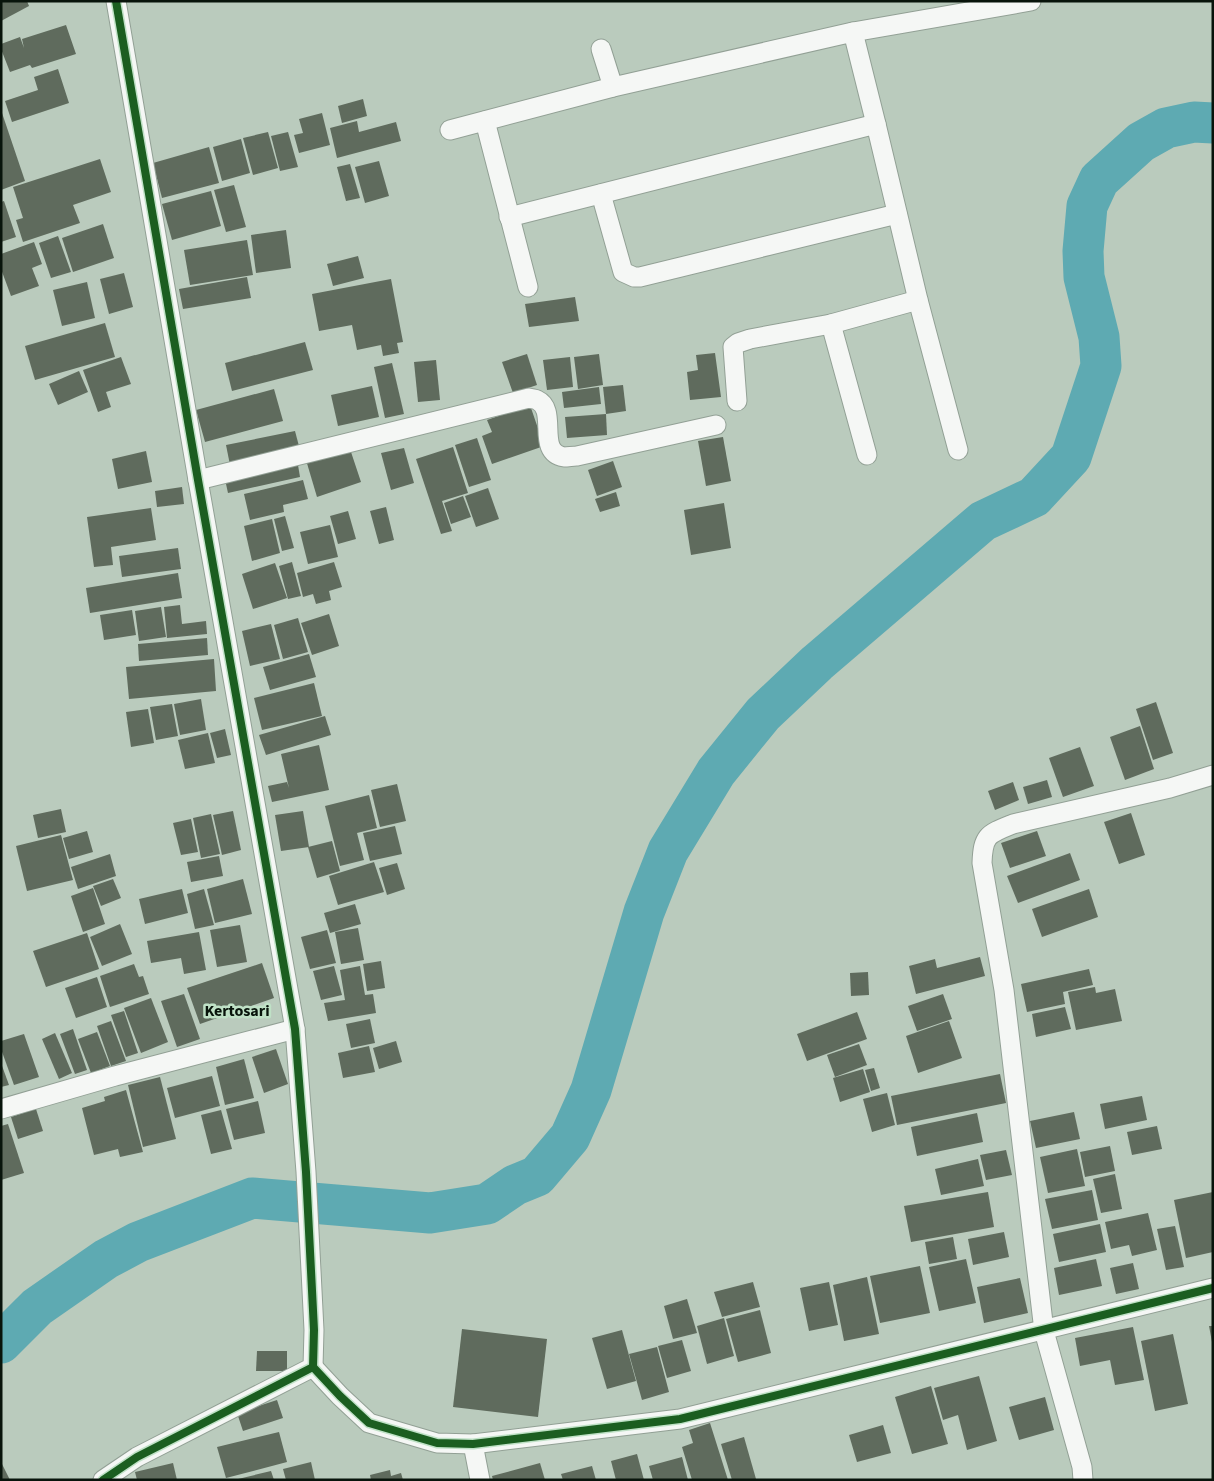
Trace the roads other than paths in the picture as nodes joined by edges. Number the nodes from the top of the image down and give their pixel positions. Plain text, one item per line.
1 (116, 1) edge
2 (1031, 1) edge
3 (853, 32) junction
4 (601, 49) dead end
5 (613, 87) junction
6 (485, 121) junction
7 (876, 124) junction
8 (450, 130) dead end
9 (601, 194) junction
10 (897, 214) junction
11 (509, 217) junction
12 (528, 287) dead end
13 (918, 300) junction
14 (831, 324) junction
15 (736, 401) dead end
16 (716, 425) dead end
17 (958, 450) dead end
18 (867, 455) dead end
19 (198, 480) junction
20 (1213, 775) edge
21 (295, 1028) junction
22 (1, 1108) edge
23 (1213, 1288) edge
24 (1044, 1331) junction
25 (313, 1367) junction
26 (473, 1444) junction
27 (103, 1480) edge
28 (480, 1480) edge
29 (1083, 1480) edge

1 - 19 street
2 - 3 street
3 - 5 street
3 - 7 street
4 - 5 street
5 - 6 street
6 - 8 street
6 - 11 street
7 - 9 street
7 - 10 street
9 - 10 street
9 - 11 street
10 - 13 street
11 - 12 street
13 - 14 street
13 - 17 street
14 - 15 street
14 - 18 street
16 - 19 street
19 - 21 street
20 - 24 street
21 - 22 street
21 - 25 street
23 - 24 street
24 - 26 street
24 - 29 street
25 - 26 street
25 - 27 street
26 - 28 street

